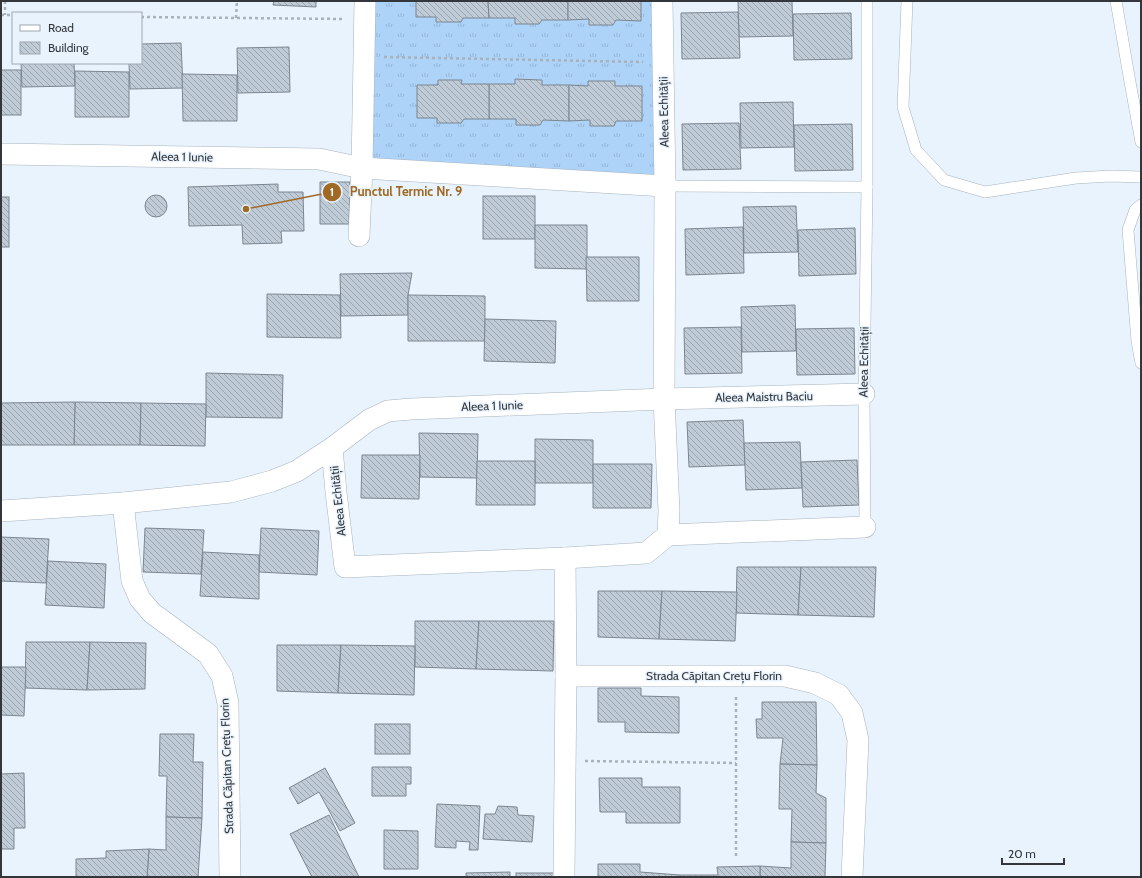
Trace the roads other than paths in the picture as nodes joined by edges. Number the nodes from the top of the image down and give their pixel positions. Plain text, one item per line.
1 (662, 1) edge
2 (867, 1) edge
3 (907, 1) edge
4 (1116, 1) edge
5 (364, 10) edge
6 (1141, 142) edge
7 (1, 154) edge
8 (362, 168) junction
9 (1141, 177) edge
10 (665, 186) junction
11 (867, 186) junction
12 (1141, 205) edge
13 (359, 236) dead end
14 (1141, 363) edge
15 (864, 394) junction
16 (664, 399) junction
17 (332, 448) junction
18 (123, 503) junction
19 (1, 511) edge
20 (865, 527) joint
21 (668, 535) junction
22 (565, 558) junction
23 (566, 676) junction
24 (230, 877) edge
25 (564, 877) edge
26 (852, 877) edge

1 - 10 street, Aleea Echității
2 - 11 lane, Aleea Echității
3 - 9 lane
4 - 6 lane
5 - 8 street
7 - 8 street, Aleea 1 Iunie
8 - 10 street, Aleea 1 Iunie
8 - 13 street
10 - 11 lane
10 - 16 street, Aleea Echității
11 - 15 lane, Aleea Echității
12 - 14 lane
15 - 16 street, Aleea Maistru Baciu
15 - 20 lane, Aleea Echității
16 - 17 street, Aleea 1 Iunie
16 - 21 street, Aleea Echității
17 - 18 street, Aleea Echității
17 - 22 street, Aleea Echității
18 - 19 street, Aleea Echității
18 - 24 street, Strada Căpitan Crețu Florin
20 - 21 street, Aleea Echității
21 - 22 street, Aleea Echității
22 - 23 street
23 - 25 street
23 - 26 street, Strada Căpitan Crețu Florin

